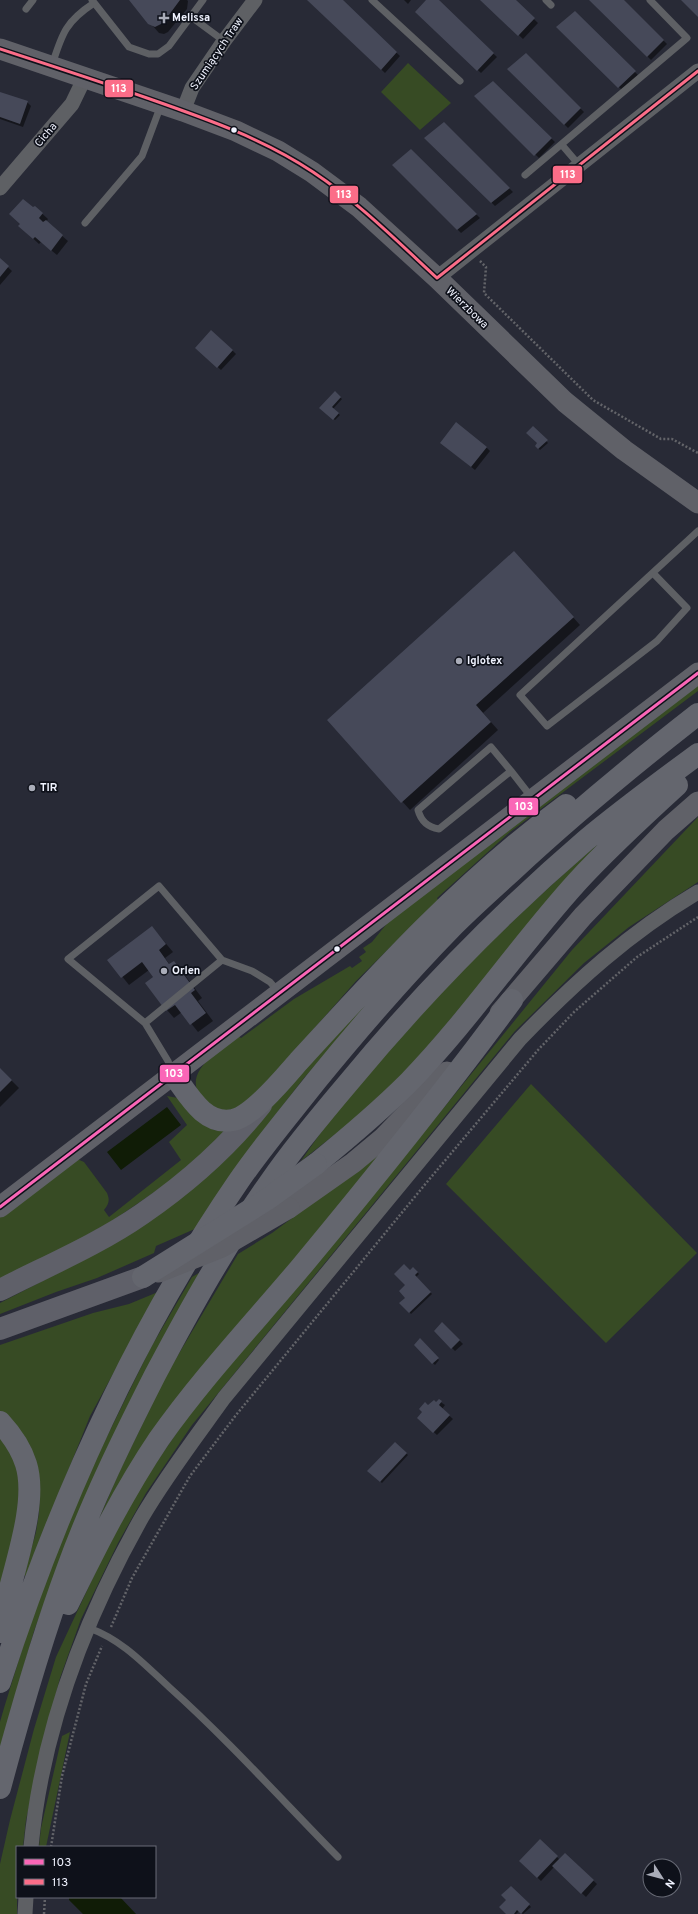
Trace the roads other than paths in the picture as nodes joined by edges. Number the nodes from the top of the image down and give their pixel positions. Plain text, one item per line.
1 (33, 0) edge
2 (203, 0) edge
3 (255, 0) edge
4 (372, 0) edge
5 (650, 0) edge
6 (93, 2) edge
7 (26, 9) dead end
8 (190, 16) junction
9 (224, 41) junction
10 (0, 49) edge
11 (52, 66) junction
12 (698, 71) edge
13 (85, 77) junction
14 (460, 81) dead end
15 (162, 104) junction
16 (183, 111) junction
17 (562, 145) junction
18 (580, 166) junction
19 (525, 175) dead end
20 (0, 188) edge
21 (85, 223) dead end
22 (437, 278) junction
23 (698, 503) edge
24 (698, 531) edge
25 (653, 573) junction
26 (698, 673) edge
27 (698, 714) edge
28 (659, 744) junction
29 (698, 754) edge
30 (698, 765) edge
31 (511, 771) junction
32 (534, 800) junction
33 (698, 802) edge
34 (698, 892) edge
35 (222, 960) junction
36 (280, 992) junction
37 (512, 1000) junction
38 (144, 1023) junction
39 (172, 1074) junction
40 (270, 1094) junction
41 (0, 1207) edge
42 (143, 1277) junction
43 (0, 1290) edge
44 (0, 1329) edge
45 (0, 1422) edge
46 (89, 1628) junction
47 (0, 1632) edge
48 (30, 1680) junction
49 (0, 1682) edge
50 (0, 1788) edge
51 (30, 1846) edge
52 (338, 1857) dead end
53 (26, 1898) edge
54 (25, 1914) edge

1 - 7 lane
2 - 8 lane
3 - 9 street, Szumiących Traw
4 - 14 lane
5 - 17 lane
6 - 8 lane
6 - 11 lane
8 - 9 lane
9 - 16 street, Szumiących Traw
10 - 11 street, Wierzbowa
11 - 13 street, Wierzbowa
12 - 18 street
13 - 15 street, Wierzbowa
13 - 20 street, Cicha
15 - 16 street, Wierzbowa
15 - 21 lane
16 - 22 street, Wierzbowa
17 - 18 lane
17 - 19 lane
18 - 22 street
22 - 23 street, Wierzbowa
24 - 25 lane
25 - 25 lane
26 - 32 street
27 - 28 highway
28 - 40 highway
28 - 49 highway
29 - 48 highway
30 - 42 highway, bridge
31 - 31 lane
31 - 32 lane
32 - 36 street
33 - 37 street
34 - 46 street
35 - 36 lane
35 - 38 lane
35 - 38 lane
36 - 39 street
37 - 42 street, bridge
37 - 48 highway
38 - 39 lane
39 - 40 highway
39 - 41 street
40 - 43 main road
42 - 44 main road
45 - 47 highway
46 - 51 street
46 - 52 lane
48 - 50 highway
53 - 54 street

